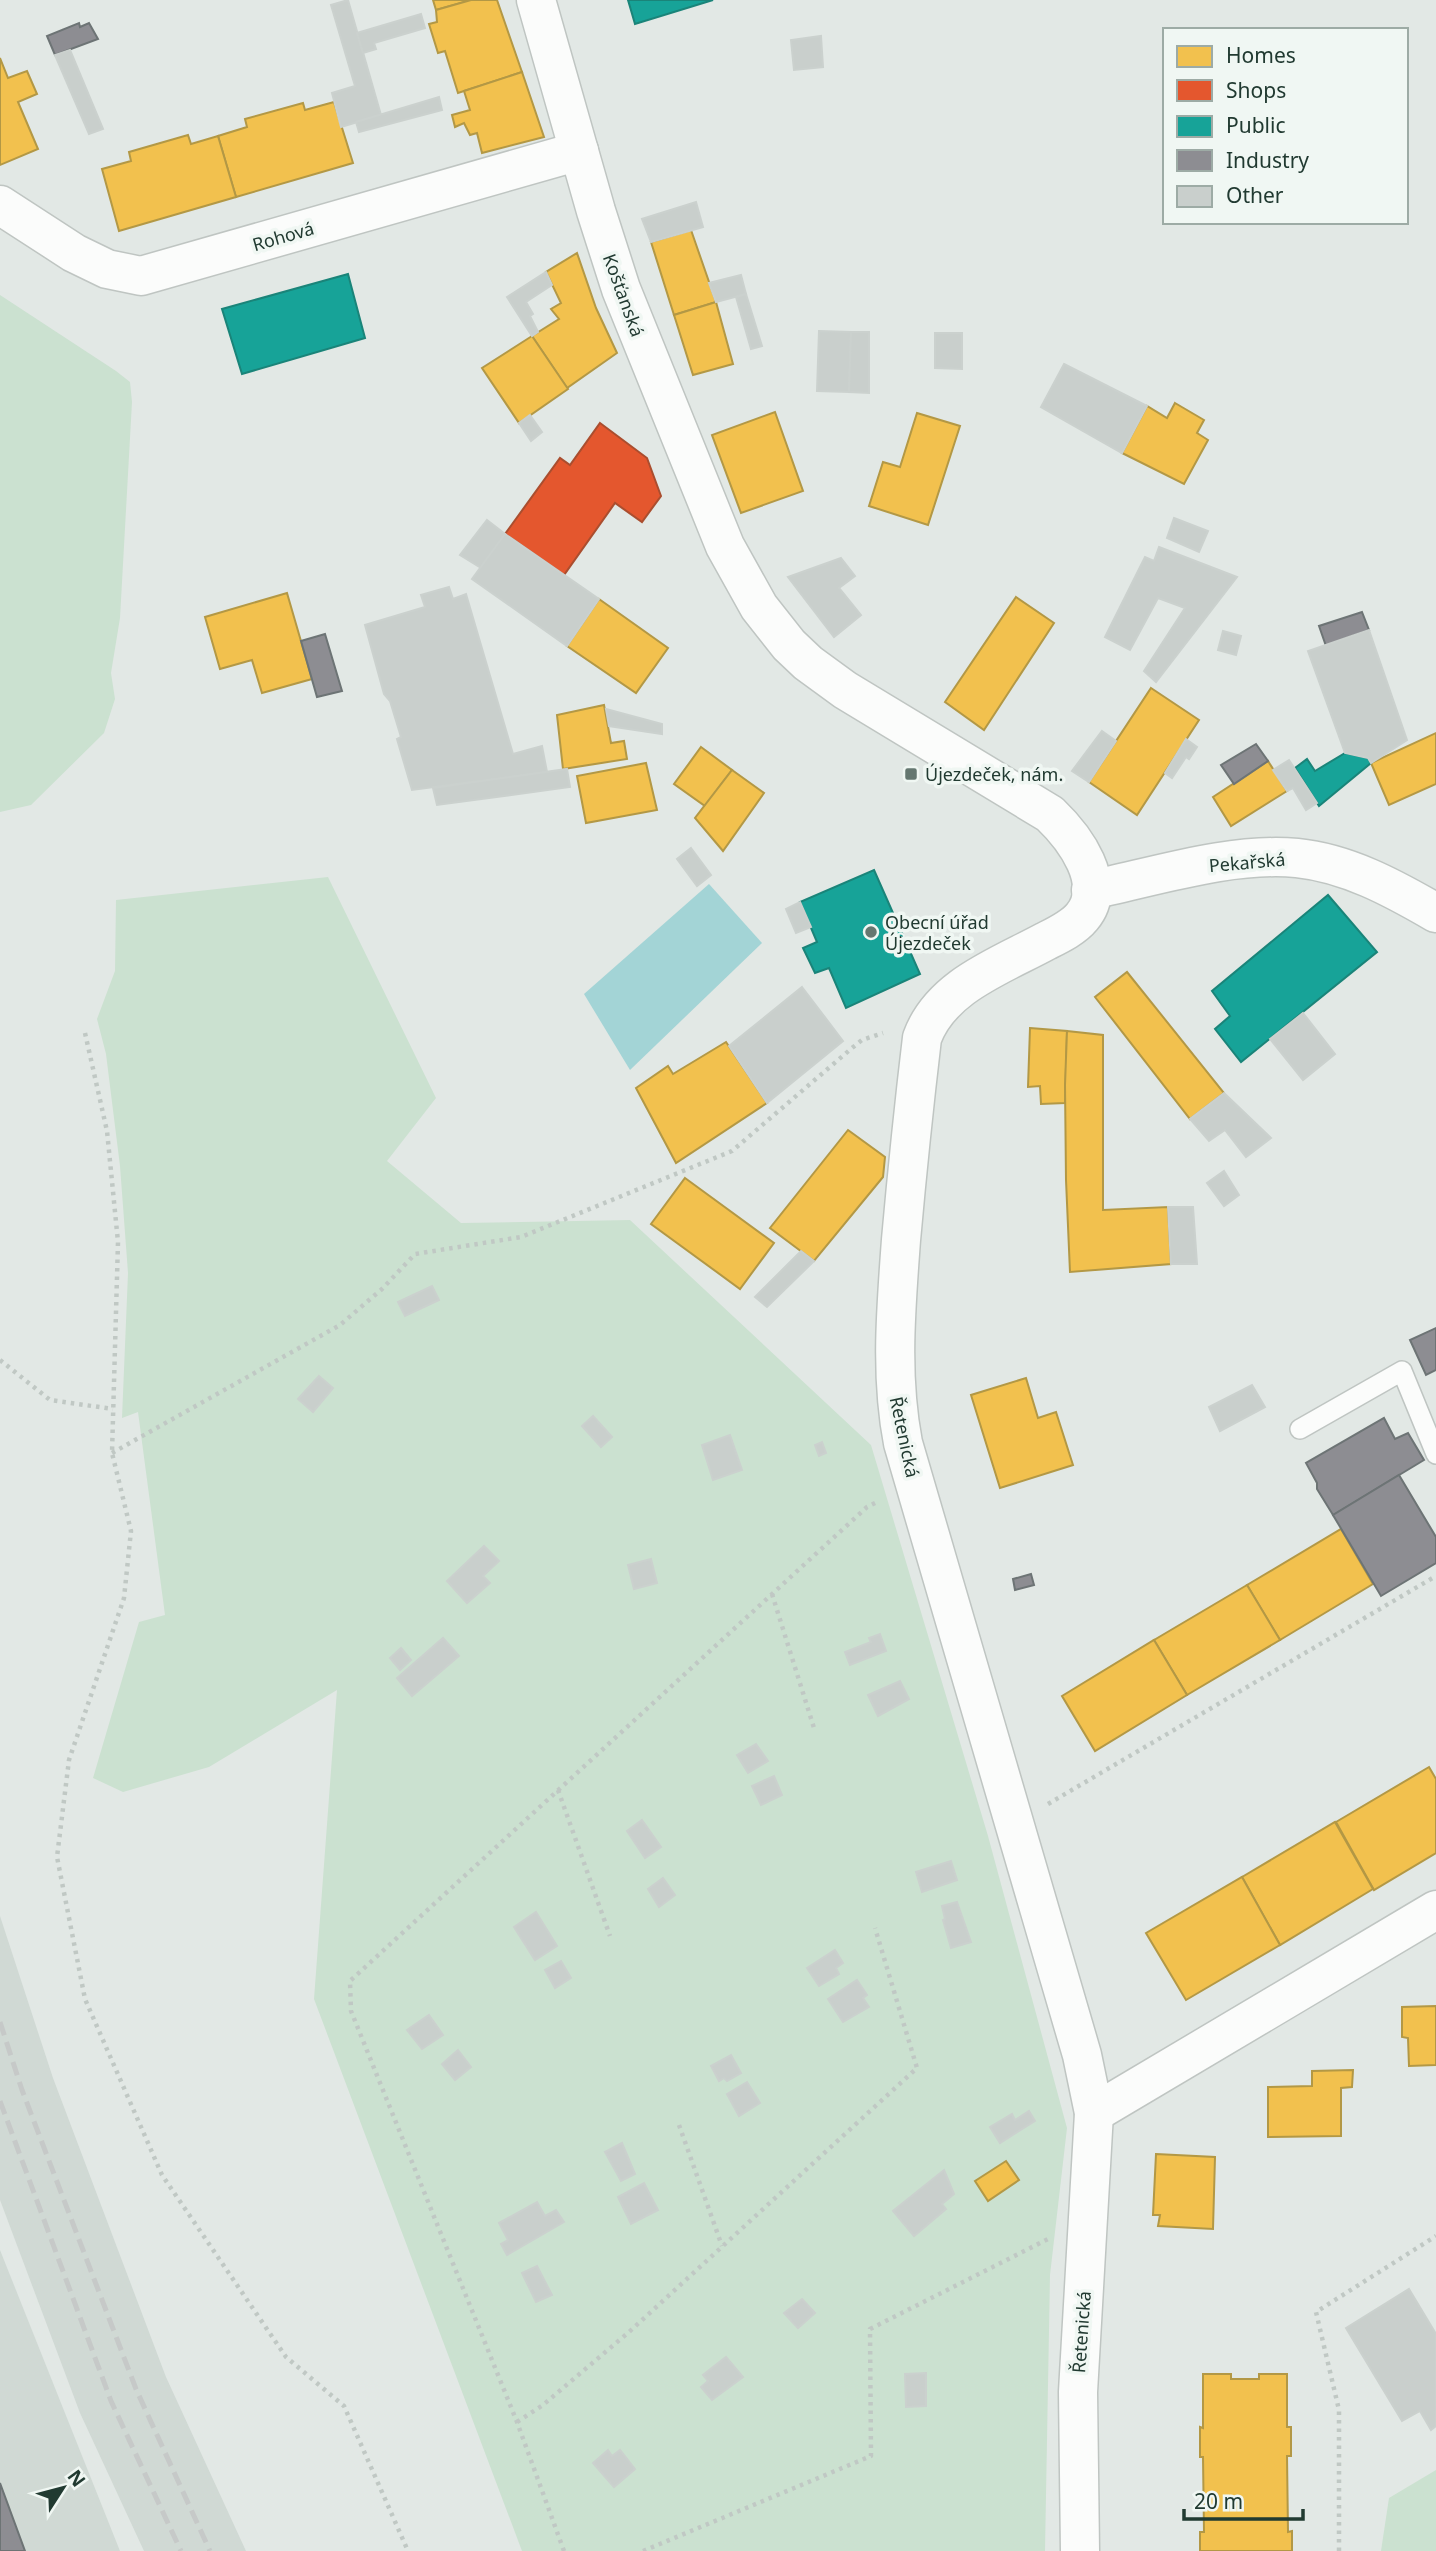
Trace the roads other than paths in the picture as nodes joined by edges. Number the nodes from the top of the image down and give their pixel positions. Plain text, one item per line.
1 (536, 0) edge
2 (579, 151) junction
3 (0, 205) edge
4 (1091, 890) junction
5 (1436, 913) edge
6 (1300, 1429) dead end
7 (1436, 1454) edge
8 (1436, 1910) edge
9 (1094, 2113) junction
10 (1080, 2551) edge

1 - 2 street, Košťanská
2 - 3 street, Rohová
2 - 4 street, Košťanská
4 - 5 street, Pekařská
4 - 9 street, Řetenická
6 - 7 lane
8 - 9 street
9 - 10 street, Řetenická

